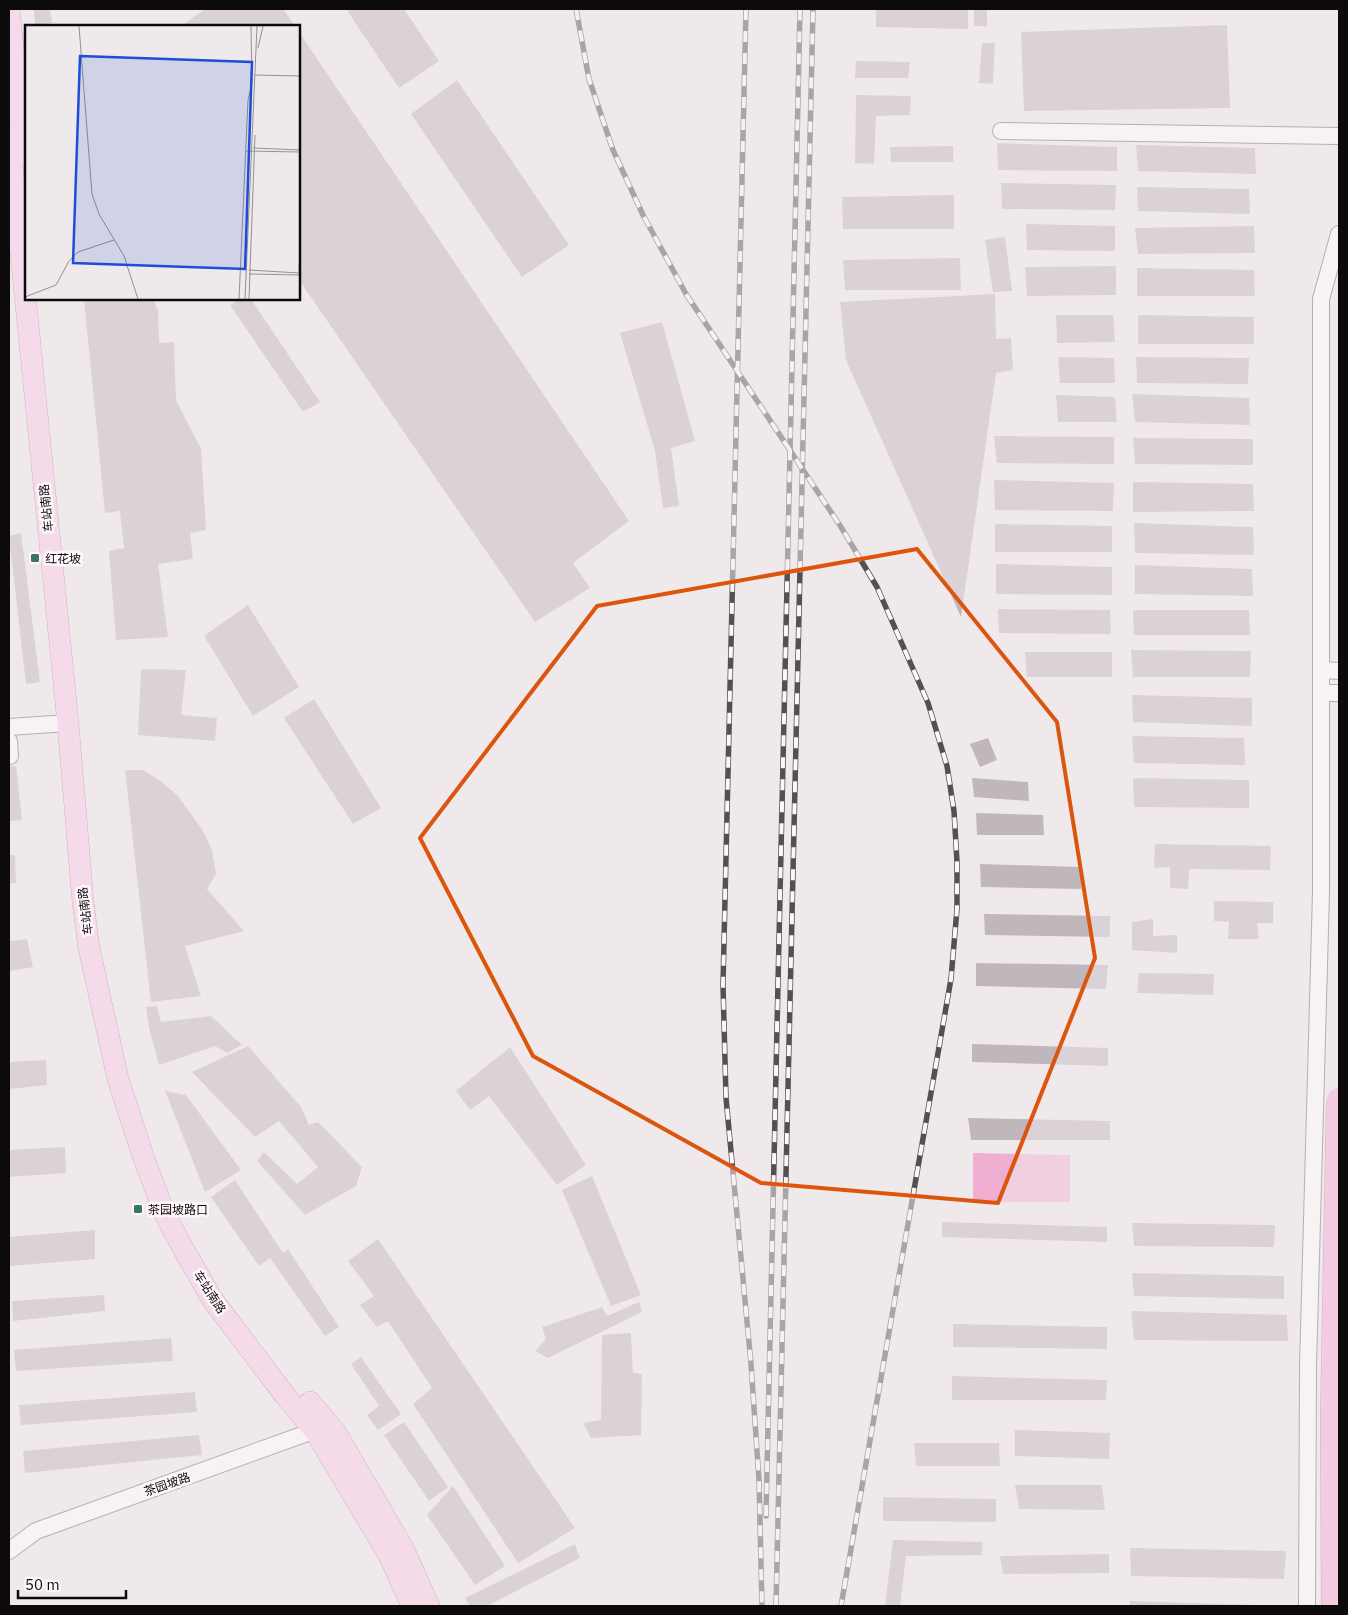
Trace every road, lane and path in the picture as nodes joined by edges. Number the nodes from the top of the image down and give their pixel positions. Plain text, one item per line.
1 (9, 9) edge
2 (1001, 130) dead end
3 (9, 135) edge
4 (1339, 136) edge
5 (25, 170) edge
6 (1339, 234) edge
7 (25, 294) edge
8 (26, 300) edge
9 (38, 300) edge
10 (1321, 670) junction
11 (1339, 671) edge
12 (1321, 693) junction
13 (1339, 693) edge
14 (68, 723) junction
15 (9, 727) edge
16 (9, 741) edge
17 (9, 756) edge
18 (1339, 1101) edge
19 (322, 1428) junction
20 (9, 1551) edge
21 (412, 1606) edge
22 (429, 1606) edge
23 (1307, 1606) edge
24 (1334, 1606) edge

1 - 5 main road
2 - 4 street
3 - 7 main road, 车站南路
6 - 10 street
8 - 14 main road, 车站南路
9 - 19 main road, 车站南路
10 - 11 street
10 - 12 street
12 - 13 street
12 - 23 street
14 - 15 street
14 - 19 main road, 车站南路
16 - 17 street
18 - 24 highway, bridge
19 - 20 street, 茶园坡路
19 - 21 main road, 车站南路
19 - 22 main road, 车站南路

